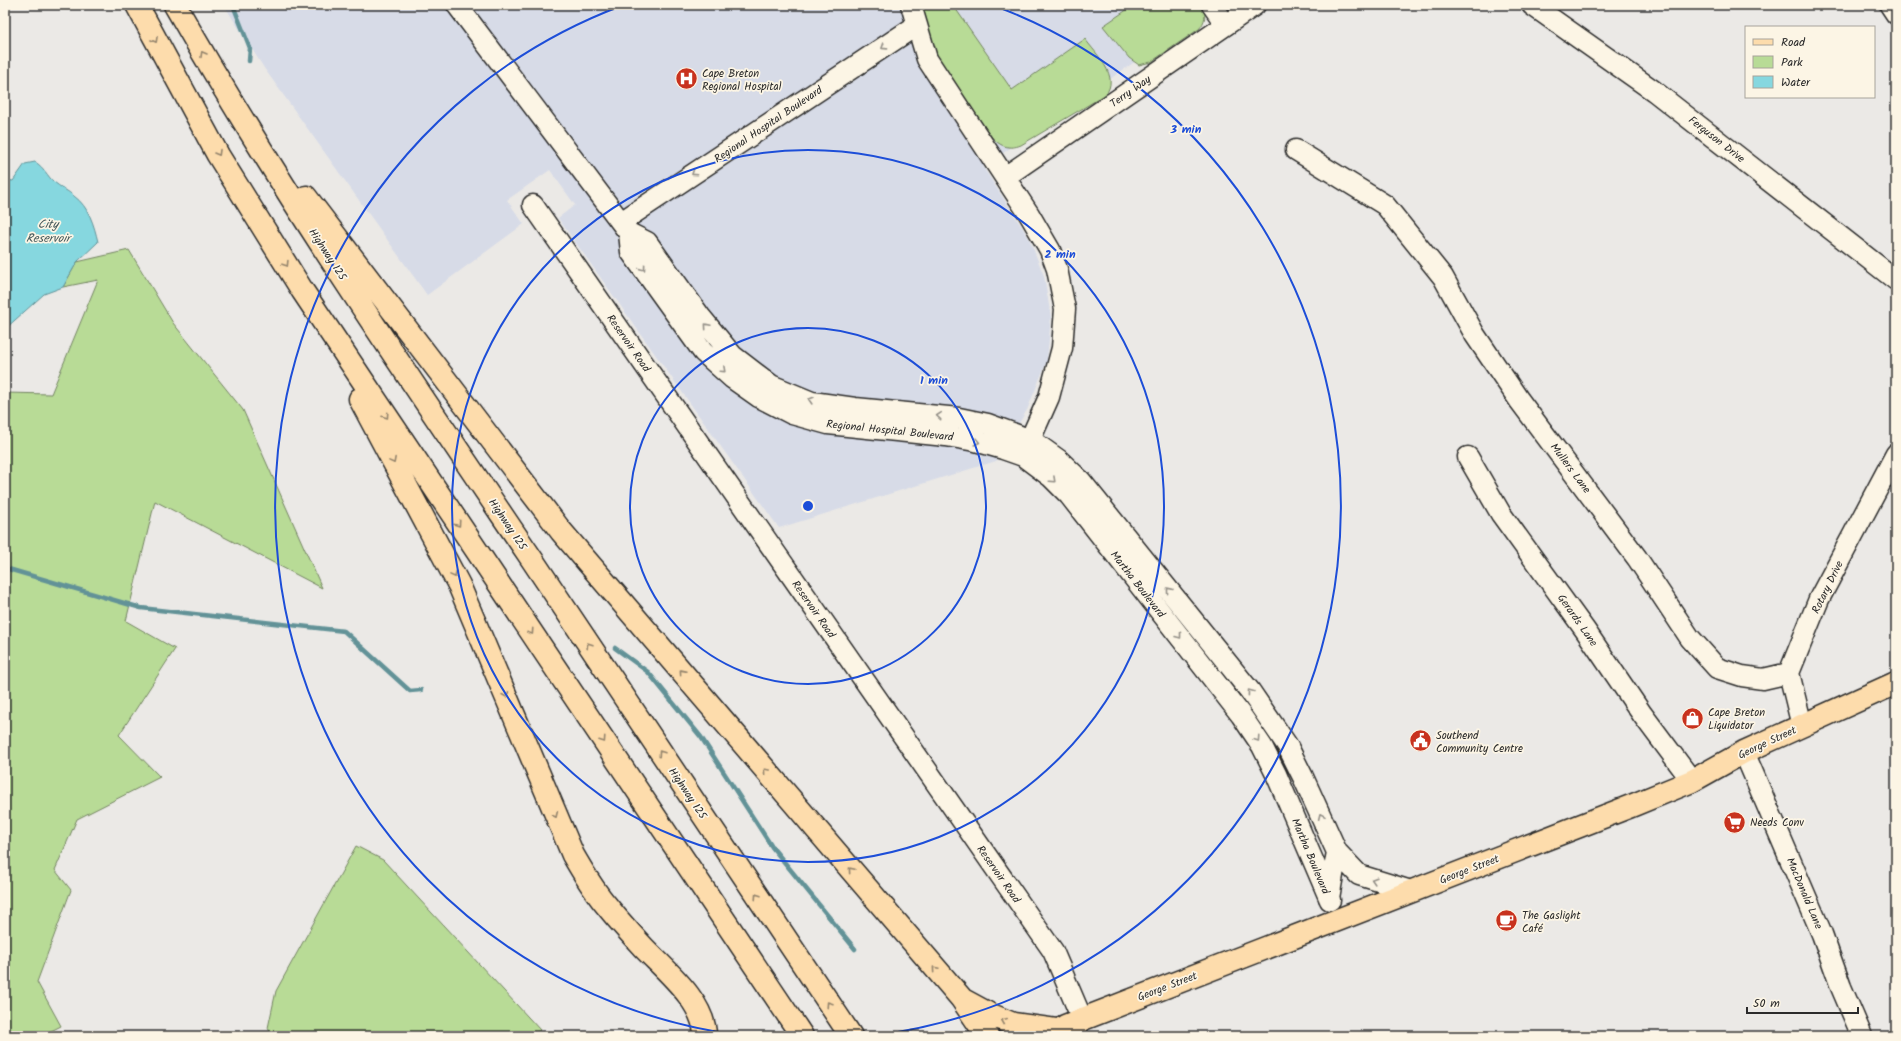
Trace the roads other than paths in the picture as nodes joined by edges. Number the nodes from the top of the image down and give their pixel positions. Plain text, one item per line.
1 (137, 5) edge
2 (175, 5) edge
3 (458, 5) edge
4 (911, 5) edge
5 (1212, 5) edge
6 (1255, 5) edge
7 (1532, 5) edge
8 (1890, 5) edge
9 (1896, 14) edge
10 (1226, 25) junction
11 (917, 26) junction
12 (223, 88) junction
13 (1296, 150) dead end
14 (1005, 177) junction
15 (533, 205) dead end
16 (625, 228) junction
17 (1896, 280) edge
18 (302, 290) junction
19 (1027, 448) junction
20 (1896, 454) edge
21 (1468, 457) dead end
22 (1789, 673) junction
23 (1896, 683) edge
24 (1802, 726) junction
25 (1744, 752) junction
26 (1692, 781) junction
27 (1337, 852) junction
28 (1411, 891) junction
29 (1329, 898) junction
30 (1338, 920) junction
31 (960, 998) junction
32 (1082, 1019) junction
33 (1062, 1033) edge
34 (705, 1036) edge
35 (802, 1036) edge
36 (851, 1036) edge
37 (987, 1036) edge
38 (1034, 1036) edge
39 (1862, 1036) edge

1 -> 18 main road
12 -> 2 main road, Highway 125
3 - 16 street, Regional Hospital Boulevard
4 - 11 street
5 - 10 street
6 - 10 street, Terry Way
7 - 17 street, Ferguson Drive
8 - 9 street
10 - 14 street, Terry Way
11 - 14 street
11 -> 16 street, Regional Hospital Boulevard
31 -> 12 main road
36 -> 12 main road, Highway 125
13 - 22 street, Mullers Lane
14 - 19 street
15 - 32 street, Reservoir Road
16 - 19 street, Regional Hospital Boulevard
18 -> 34 main road
18 -> 35 main road
27 -> 19 street, Martha Boulevard
19 -> 29 street, Martha Boulevard
20 - 22 street, Rotary Drive
21 - 26 street, Gerards Lane
22 - 24 street
23 - 24 main road, George Street
24 - 25 main road, George Street
25 - 26 main road, George Street
25 - 39 street, MacDonald Lane
26 - 28 main road, George Street
28 -> 27 street
27 - 29 street, Martha Boulevard
28 - 30 main road, George Street
29 - 30 street
30 - 32 main road, George Street
33 -> 31 main road
31 - 37 main road
32 - 33 main road
33 - 38 main road

